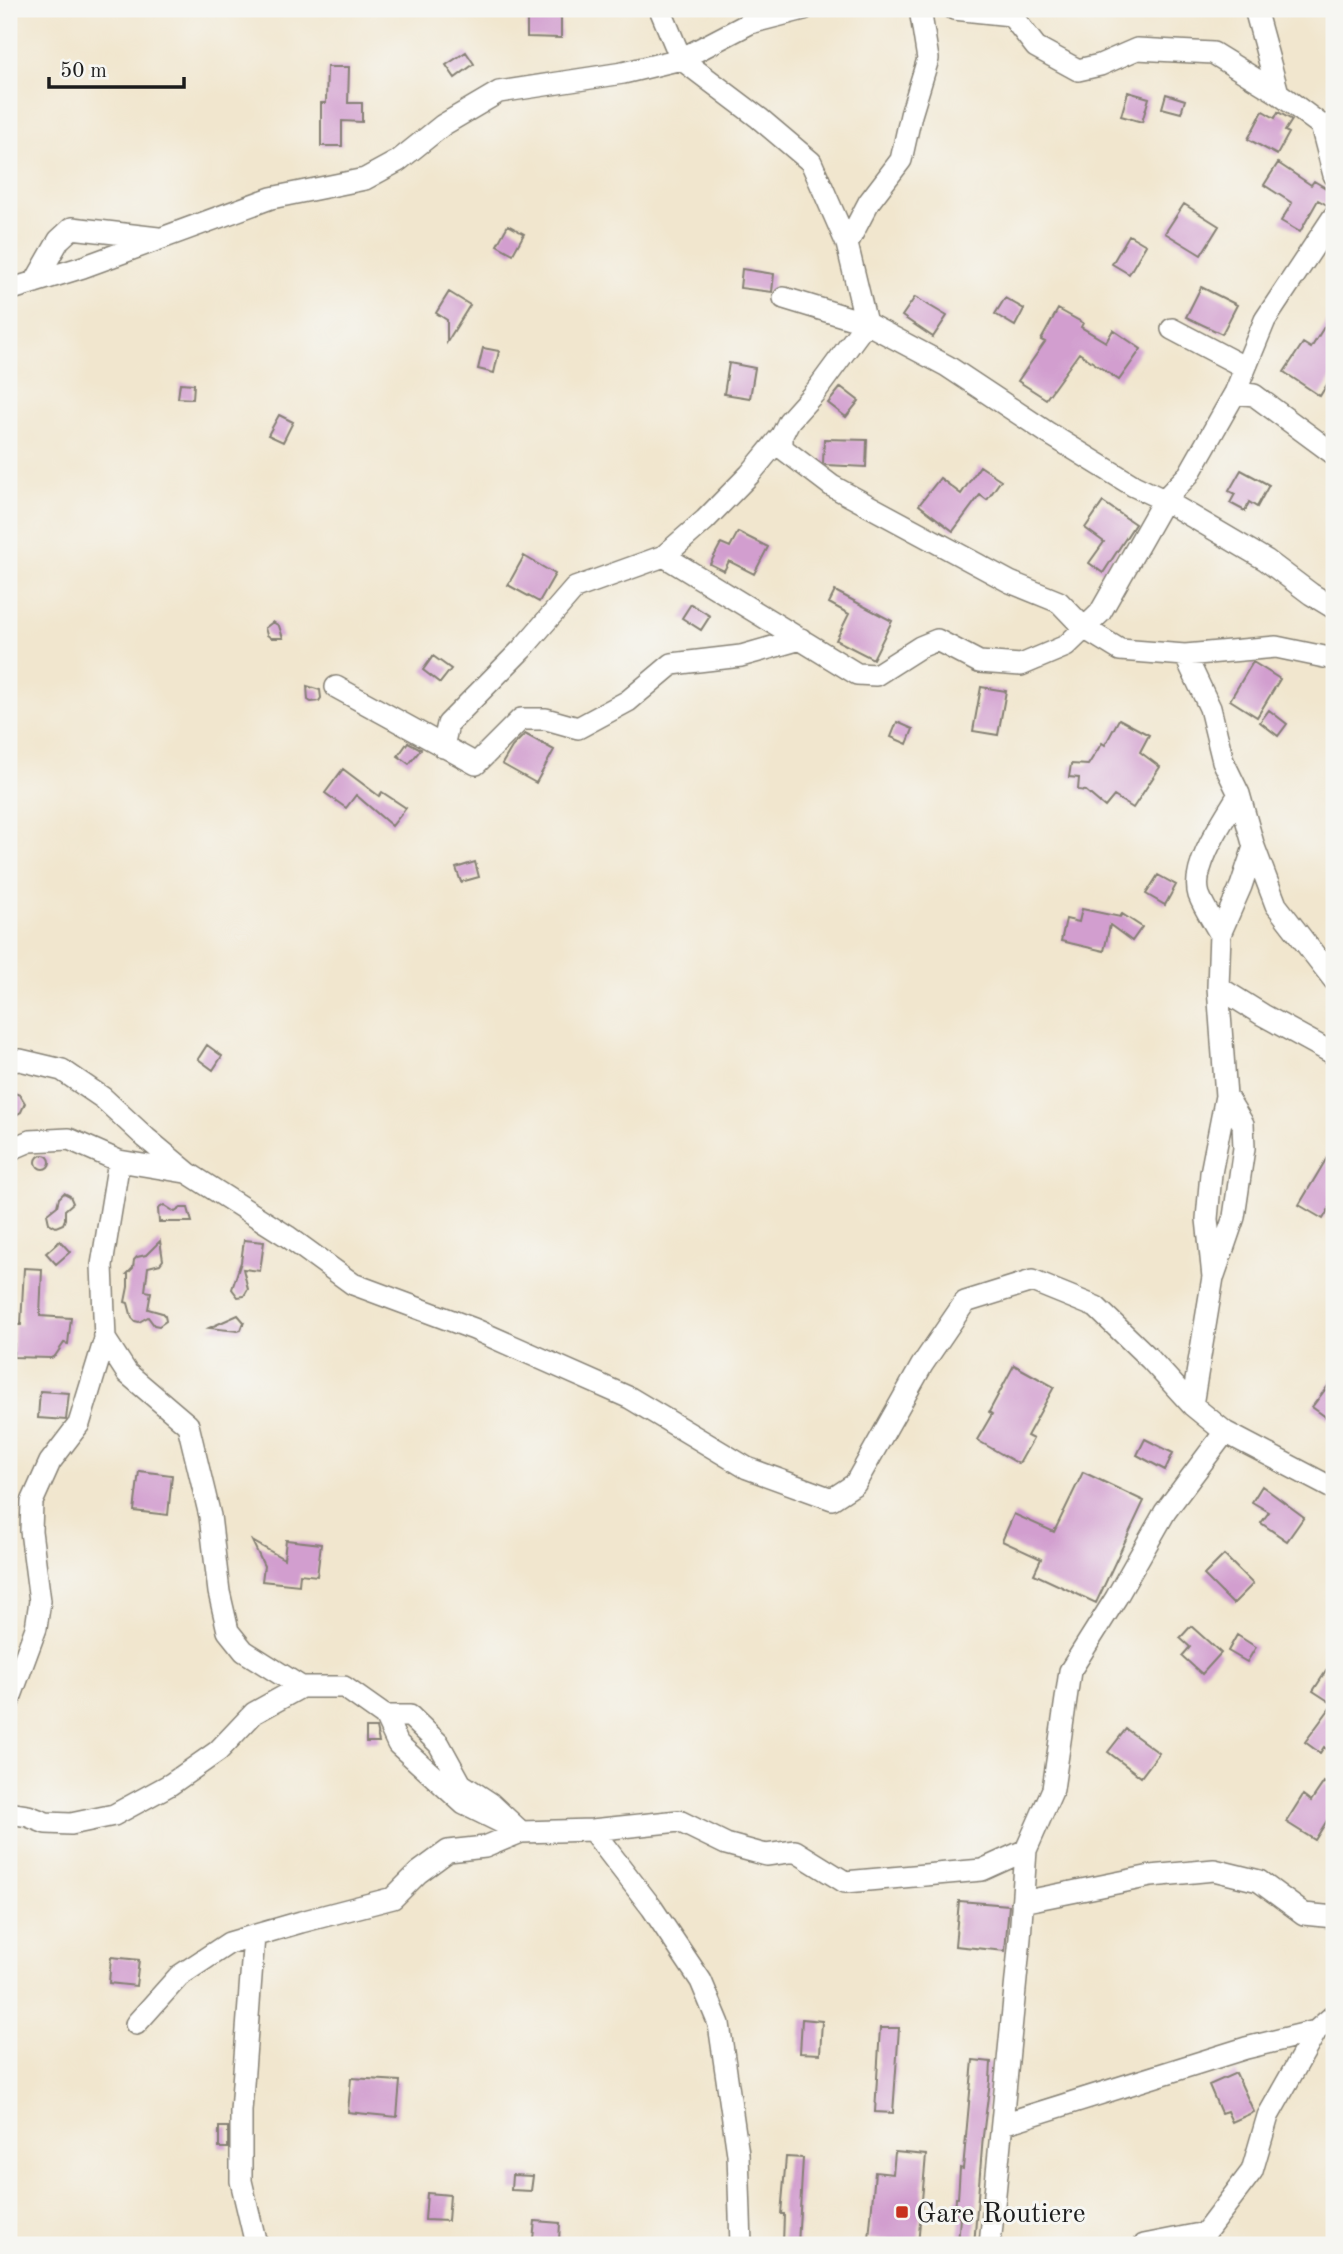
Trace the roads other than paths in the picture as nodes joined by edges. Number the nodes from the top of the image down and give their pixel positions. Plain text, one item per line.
1 (660, 9) edge
2 (804, 9) edge
3 (920, 9) edge
4 (954, 9) edge
5 (1255, 9) edge
6 (681, 59) junction
7 (1278, 93) junction
8 (1328, 125) edge
9 (1334, 175) edge
10 (1334, 215) edge
11 (1327, 236) edge
12 (159, 238) junction
13 (847, 244) junction
14 (35, 282) junction
15 (9, 290) edge
16 (784, 298) dead end
17 (866, 323) junction
18 (1171, 329) dead end
19 (1244, 367) junction
20 (1235, 393) junction
21 (782, 435) junction
22 (1334, 454) edge
23 (1164, 500) junction
24 (664, 556) junction
25 (1334, 608) edge
26 (1084, 628) junction
27 (801, 639) junction
28 (1185, 655) junction
29 (1334, 659) edge
30 (336, 687) dead end
31 (443, 747) junction
32 (1239, 794) junction
33 (1254, 847) junction
34 (1220, 934) junction
35 (1334, 980) edge
36 (1217, 987) junction
37 (1334, 1054) edge
38 (9, 1060) edge
39 (1226, 1096) junction
40 (9, 1150) edge
41 (119, 1161) junction
42 (188, 1173) junction
43 (1213, 1277) junction
44 (105, 1339) junction
45 (1192, 1405) junction
46 (1225, 1432) junction
47 (1334, 1489) edge
48 (301, 1687) junction
49 (9, 1701) edge
50 (385, 1716) junction
51 (429, 1734) junction
52 (429, 1774) junction
53 (9, 1813) edge
54 (592, 1830) junction
55 (521, 1832) junction
56 (1026, 1850) junction
57 (1022, 1902) junction
58 (1334, 1917) edge
59 (254, 1936) junction
60 (1334, 2015) edge
61 (136, 2024) dead end
62 (1316, 2031) junction
63 (1003, 2124) junction
64 (1204, 2239) edge
65 (259, 2245) edge
66 (741, 2245) edge
67 (990, 2245) edge
68 (1144, 2245) edge

1 - 6 street
2 - 6 street
3 - 13 street
4 - 7 street
5 - 7 street
6 - 12 street
6 - 13 street
7 - 8 street
8 - 9 street
10 - 11 street
11 - 19 street
12 - 14 street
12 - 14 street
13 - 17 street
14 - 15 street
16 - 17 street
17 - 21 street
17 - 23 street
18 - 19 street
19 - 20 street
20 - 22 street
20 - 23 street
21 - 24 street
21 - 26 street
23 - 25 street
23 - 26 street
24 - 27 street
24 - 31 street
26 - 27 street
26 - 28 street
27 - 31 street
28 - 29 street
28 - 32 street
30 - 31 street
32 - 33 street
32 - 34 street
33 - 34 street
33 - 35 street
34 - 36 street
36 - 37 street
36 - 39 street
38 - 42 street
39 - 43 street
39 - 43 street
40 - 41 street
41 - 42 street
41 - 44 street
42 - 45 street
43 - 45 street
44 - 48 street
44 - 49 street
45 - 46 street
46 - 47 street
46 - 56 street
48 - 50 street
48 - 53 street
50 - 51 street
50 - 52 street
51 - 52 street
51 - 55 street
52 - 55 street
54 - 55 street
54 - 56 street
54 - 66 street
55 - 59 street
56 - 57 street
57 - 58 street
57 - 63 street
59 - 61 street
59 - 65 street
60 - 62 street
62 - 63 street
62 - 64 street
63 - 67 street
64 - 68 street

